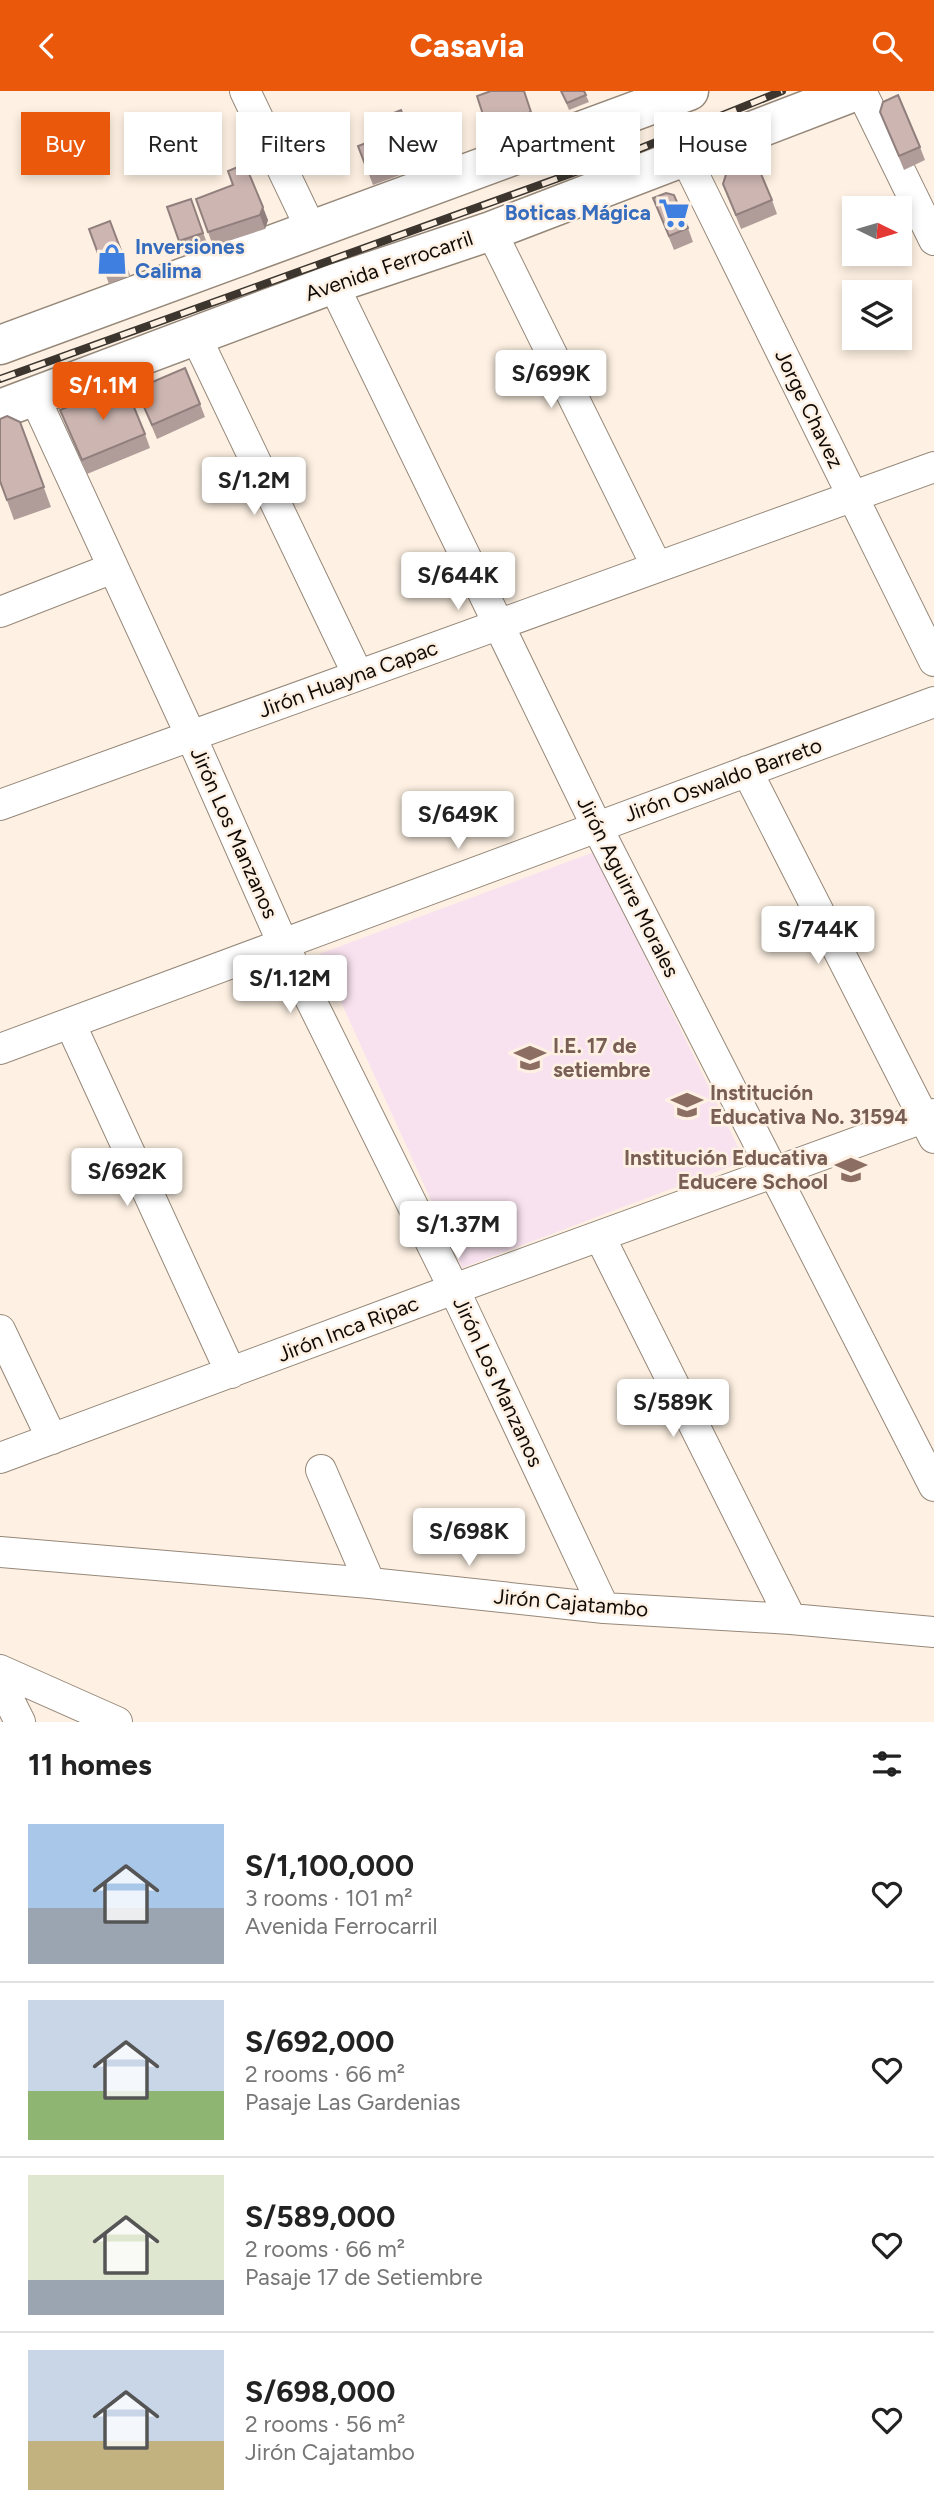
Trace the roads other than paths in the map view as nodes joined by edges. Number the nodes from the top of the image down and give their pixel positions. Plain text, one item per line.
1 (245, 91) edge
2 (859, 91) edge
3 (664, 96) edge
4 (771, 124) edge
5 (654, 169) edge
6 (694, 175) edge
7 (312, 231) junction
8 (491, 231) junction
9 (934, 240) edge
10 (333, 284) junction
11 (196, 337) junction
12 (3, 338) edge
13 (17, 403) edge
14 (934, 467) edge
15 (852, 496) junction
16 (657, 567) junction
17 (113, 568) junction
18 (0, 612) edge
19 (498, 625) junction
20 (934, 661) edge
21 (358, 675) junction
22 (934, 702) edge
23 (191, 736) junction
24 (747, 771) junction
25 (0, 805) edge
26 (597, 827) junction
27 (283, 944) junction
28 (70, 1023) junction
29 (0, 1049) edge
30 (931, 1123) edge
31 (774, 1173) junction
32 (600, 1237) junction
33 (454, 1289) junction
34 (0, 1331) edge
35 (231, 1373) junction
36 (52, 1439) junction
37 (0, 1458) edge
38 (321, 1470) dead end
39 (934, 1486) edge
40 (0, 1552) edge
41 (370, 1583) junction
42 (604, 1608) junction
43 (791, 1619) junction
44 (934, 1632) edge
45 (0, 1669) edge
46 (0, 1682) edge
47 (20, 1722) edge
48 (117, 1722) edge

1 - 7 street
2 - 4 main road, Avenida Ferrocarril
2 - 9 street
3 - 7 main road
5 - 8 main road, Avenida Ferrocarril
6 - 15 street, Jorge Chavez
7 - 12 main road
8 - 10 main road, Avenida Ferrocarril
8 - 16 street
10 - 11 main road, Avenida Ferrocarril
10 - 19 street, Jirón Aguirre Morales
11 - 13 main road, Avenida Ferrocarril
11 - 21 street
13 - 17 street, Jirón Los Manzanos
14 - 15 street, Jirón Huayna Capac
15 - 16 street, Jirón Huayna Capac
15 - 20 street, Jorge Chavez
16 - 19 street, Jirón Huayna Capac
17 - 18 street
17 - 23 street, Jirón Los Manzanos
19 - 21 street, Jirón Huayna Capac
19 - 26 street, Jirón Aguirre Morales
21 - 23 street, Jirón Huayna Capac
22 - 24 street, Jirón Oswaldo Barreto
23 - 25 street, Jirón Huayna Capac
23 - 27 street, Jirón Los Manzanos
24 - 26 street, Jirón Oswaldo Barreto
24 - 30 street
26 - 27 street, Jirón Oswaldo Barreto
26 - 31 street, Jirón Aguirre Morales
27 - 28 street, Jirón Oswaldo Barreto
27 - 33 street, Jirón Los Manzanos
28 - 29 street, Jirón Oswaldo Barreto
28 - 35 street
30 - 31 street, Jirón Inca Ripac
31 - 32 street, Jirón Inca Ripac
31 - 39 street, Jirón Aguirre Morales
32 - 33 street, Jirón Inca Ripac
32 - 43 street
33 - 35 street, Jirón Inca Ripac
33 - 42 street, Jirón Los Manzanos
34 - 36 street
35 - 36 street, Jirón Inca Ripac
36 - 37 street, Jirón Inca Ripac
38 - 41 street
40 - 41 street, Jirón Cajatambo
41 - 42 street, Jirón Cajatambo
42 - 43 street, Jirón Cajatambo
43 - 44 street, Jirón Cajatambo
45 - 48 street
46 - 47 street

